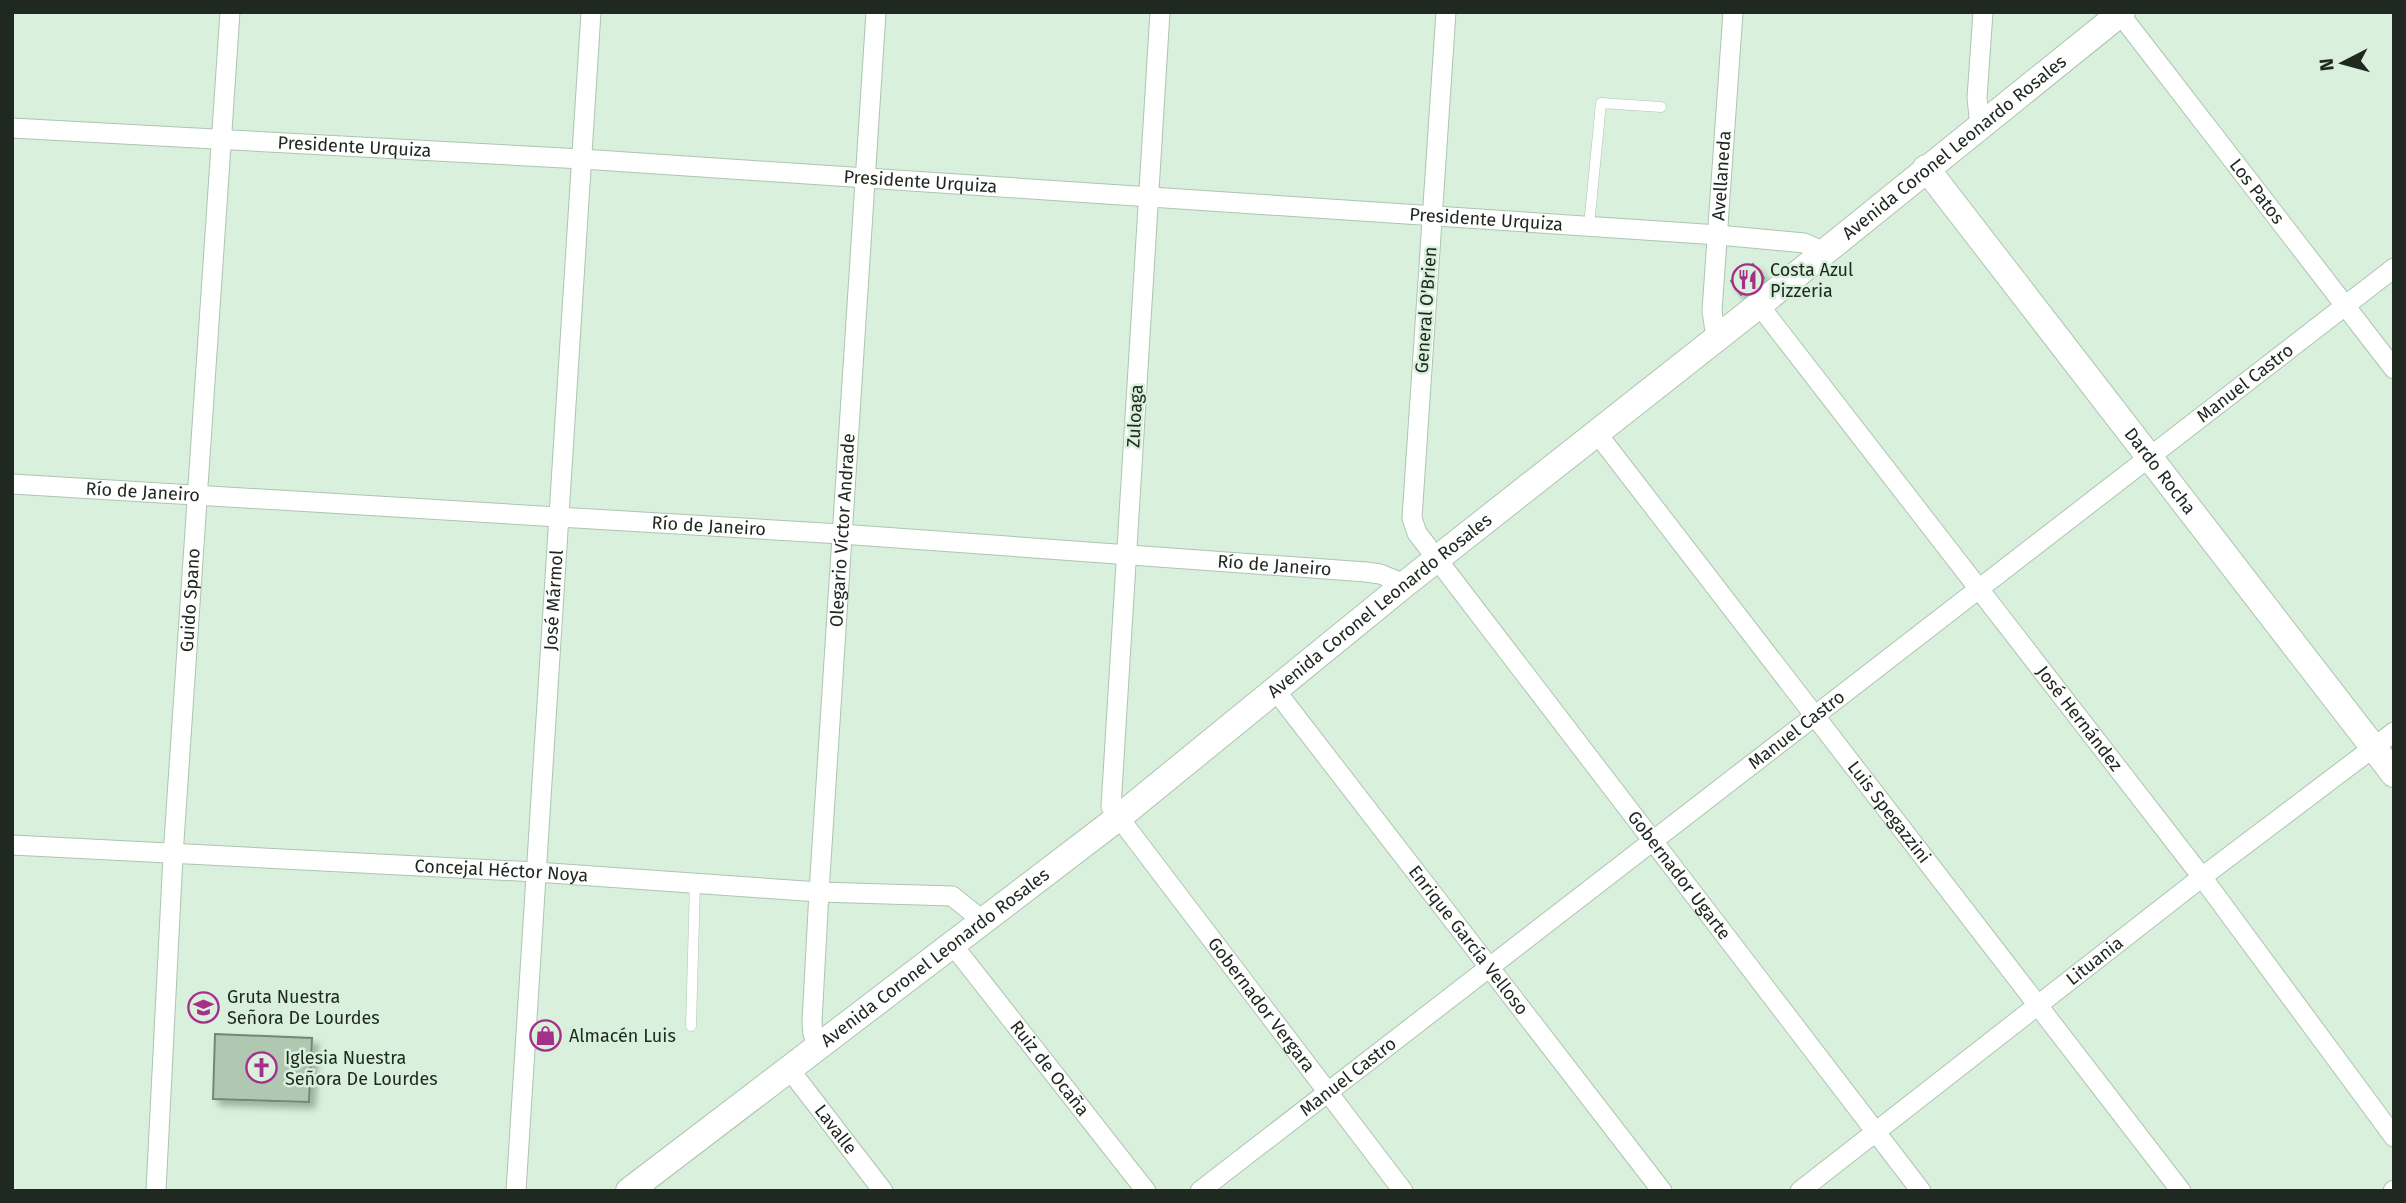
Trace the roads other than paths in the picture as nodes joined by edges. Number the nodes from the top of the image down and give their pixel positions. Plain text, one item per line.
1 (230, 12) edge
2 (591, 12) edge
3 (876, 12) edge
4 (1160, 12) edge
5 (1446, 12) edge
6 (1733, 12) edge
7 (1983, 12) edge
8 (2121, 13) edge
9 (1661, 107) dead end
10 (1980, 125) junction
11 (12, 128) edge
12 (223, 140) junction
13 (582, 159) junction
14 (1926, 168) junction
15 (868, 177) junction
16 (1147, 198) junction
17 (1432, 216) junction
18 (1589, 226) junction
19 (1718, 235) junction
20 (1824, 252) junction
21 (2394, 268) edge
22 (1759, 305) junction
23 (2345, 305) junction
24 (1716, 338) junction
25 (2394, 369) edge
26 (1596, 432) junction
27 (2150, 457) junction
28 (12, 484) edge
29 (198, 495) junction
30 (559, 518) junction
31 (841, 534) junction
32 (1128, 553) junction
33 (1435, 560) junction
34 (1405, 584) junction
35 (1977, 590) junction
36 (1276, 691) junction
37 (1815, 716) junction
38 (2384, 740) edge
39 (2394, 774) edge
40 (1118, 818) junction
41 (1652, 841) junction
42 (12, 845) edge
43 (173, 856) junction
44 (536, 872) junction
45 (2202, 877) junction
46 (695, 883) junction
47 (819, 892) junction
48 (982, 920) junction
49 (952, 944) junction
50 (1490, 966) junction
51 (2038, 1006) junction
52 (691, 1026) dead end
53 (819, 1048) junction
54 (790, 1070) junction
55 (1328, 1092) junction
56 (1875, 1132) junction
57 (2394, 1137) edge
58 (156, 1191) edge
59 (516, 1191) edge
60 (629, 1191) edge
61 (883, 1191) edge
62 (1146, 1191) edge
63 (1200, 1191) edge
64 (1403, 1191) edge
65 (1662, 1191) edge
66 (1800, 1191) edge
67 (1921, 1191) edge
68 (2181, 1191) edge

1 - 12 street, Guido Spano
2 - 13 street, José Mármol
3 - 15 street, Olegario Víctor Andrade
4 - 16 street, Zuloaga
5 - 17 street, General O'Brien
6 - 19 street, Avellaneda
7 - 10 street
8 - 10 street, Avenida Coronel Leonardo Rosales
8 - 23 street, Los Patos
9 - 18 lane
10 - 14 street, Avenida Coronel Leonardo Rosales
11 - 12 street, Presidente Urquiza
12 - 13 street, Presidente Urquiza
12 - 29 street, Guido Spano
13 - 15 street, Presidente Urquiza
13 - 30 street, José Mármol
14 - 20 street, Avenida Coronel Leonardo Rosales
14 - 27 street, Dardo Rocha
15 - 16 street, Presidente Urquiza
15 - 31 street, Olegario Víctor Andrade
16 - 17 street, Presidente Urquiza
16 - 32 street, Zuloaga
17 - 18 street, Presidente Urquiza
17 - 33 street, General O'Brien
18 - 19 street, Presidente Urquiza
19 - 20 street, Presidente Urquiza
19 - 24 street, Avellaneda
20 - 22 street, Avenida Coronel Leonardo Rosales
21 - 23 street, Manuel Castro
22 - 24 street, Avenida Coronel Leonardo Rosales
22 - 35 street, José Hernández
23 - 25 street, Los Patos
23 - 27 street, Manuel Castro
24 - 26 street, Avenida Coronel Leonardo Rosales
26 - 33 street, Avenida Coronel Leonardo Rosales
26 - 37 street, Luis Spegazzini
27 - 35 street, Manuel Castro
27 - 38 street, Dardo Rocha
28 - 29 street, Río de Janeiro
29 - 30 street, Río de Janeiro
29 - 43 street, Guido Spano
30 - 31 street, Río de Janeiro
30 - 44 street, José Mármol
31 - 32 street, Río de Janeiro
31 - 47 street, Olegario Víctor Andrade
32 - 34 street, Río de Janeiro
32 - 40 street, Zuloaga
33 - 34 street, Avenida Coronel Leonardo Rosales
33 - 41 street, Gobernador Ugarte
34 - 36 street, Avenida Coronel Leonardo Rosales
35 - 37 street, Manuel Castro
35 - 45 street, José Hernández
36 - 40 street, Avenida Coronel Leonardo Rosales
36 - 50 street, Enrique García Velloso
37 - 41 street, Manuel Castro
37 - 51 street, Luis Spegazzini
38 - 39 street, Dardo Rocha
38 - 45 street, Lituania
40 - 48 street, Avenida Coronel Leonardo Rosales
40 - 55 street, Gobernador Vergara
41 - 50 street, Manuel Castro
41 - 56 street, Gobernador Ugarte
42 - 43 street, Concejal Héctor Noya
43 - 44 street, Concejal Héctor Noya
43 - 58 street, Guido Spano
44 - 46 street, Concejal Héctor Noya
44 - 59 street, José Mármol
45 - 51 street, Lituania
45 - 57 street, José Hernández
46 - 47 street, Concejal Héctor Noya
46 - 52 lane
47 - 48 street, Concejal Héctor Noya
47 - 53 street, Olegario Víctor Andrade
48 - 49 street, Avenida Coronel Leonardo Rosales
49 - 53 street, Avenida Coronel Leonardo Rosales
49 - 62 street, Ruiz de Ocaña
50 - 55 street, Manuel Castro
50 - 65 street, Enrique García Velloso
51 - 56 street, Lituania
51 - 68 street, Luis Spegazzini
53 - 54 street, Avenida Coronel Leonardo Rosales
54 - 60 street, Avenida Coronel Leonardo Rosales
54 - 61 street, Lavalle
55 - 63 street, Manuel Castro
55 - 64 street, Gobernador Vergara
56 - 66 street, Lituania
56 - 67 street, Gobernador Ugarte

